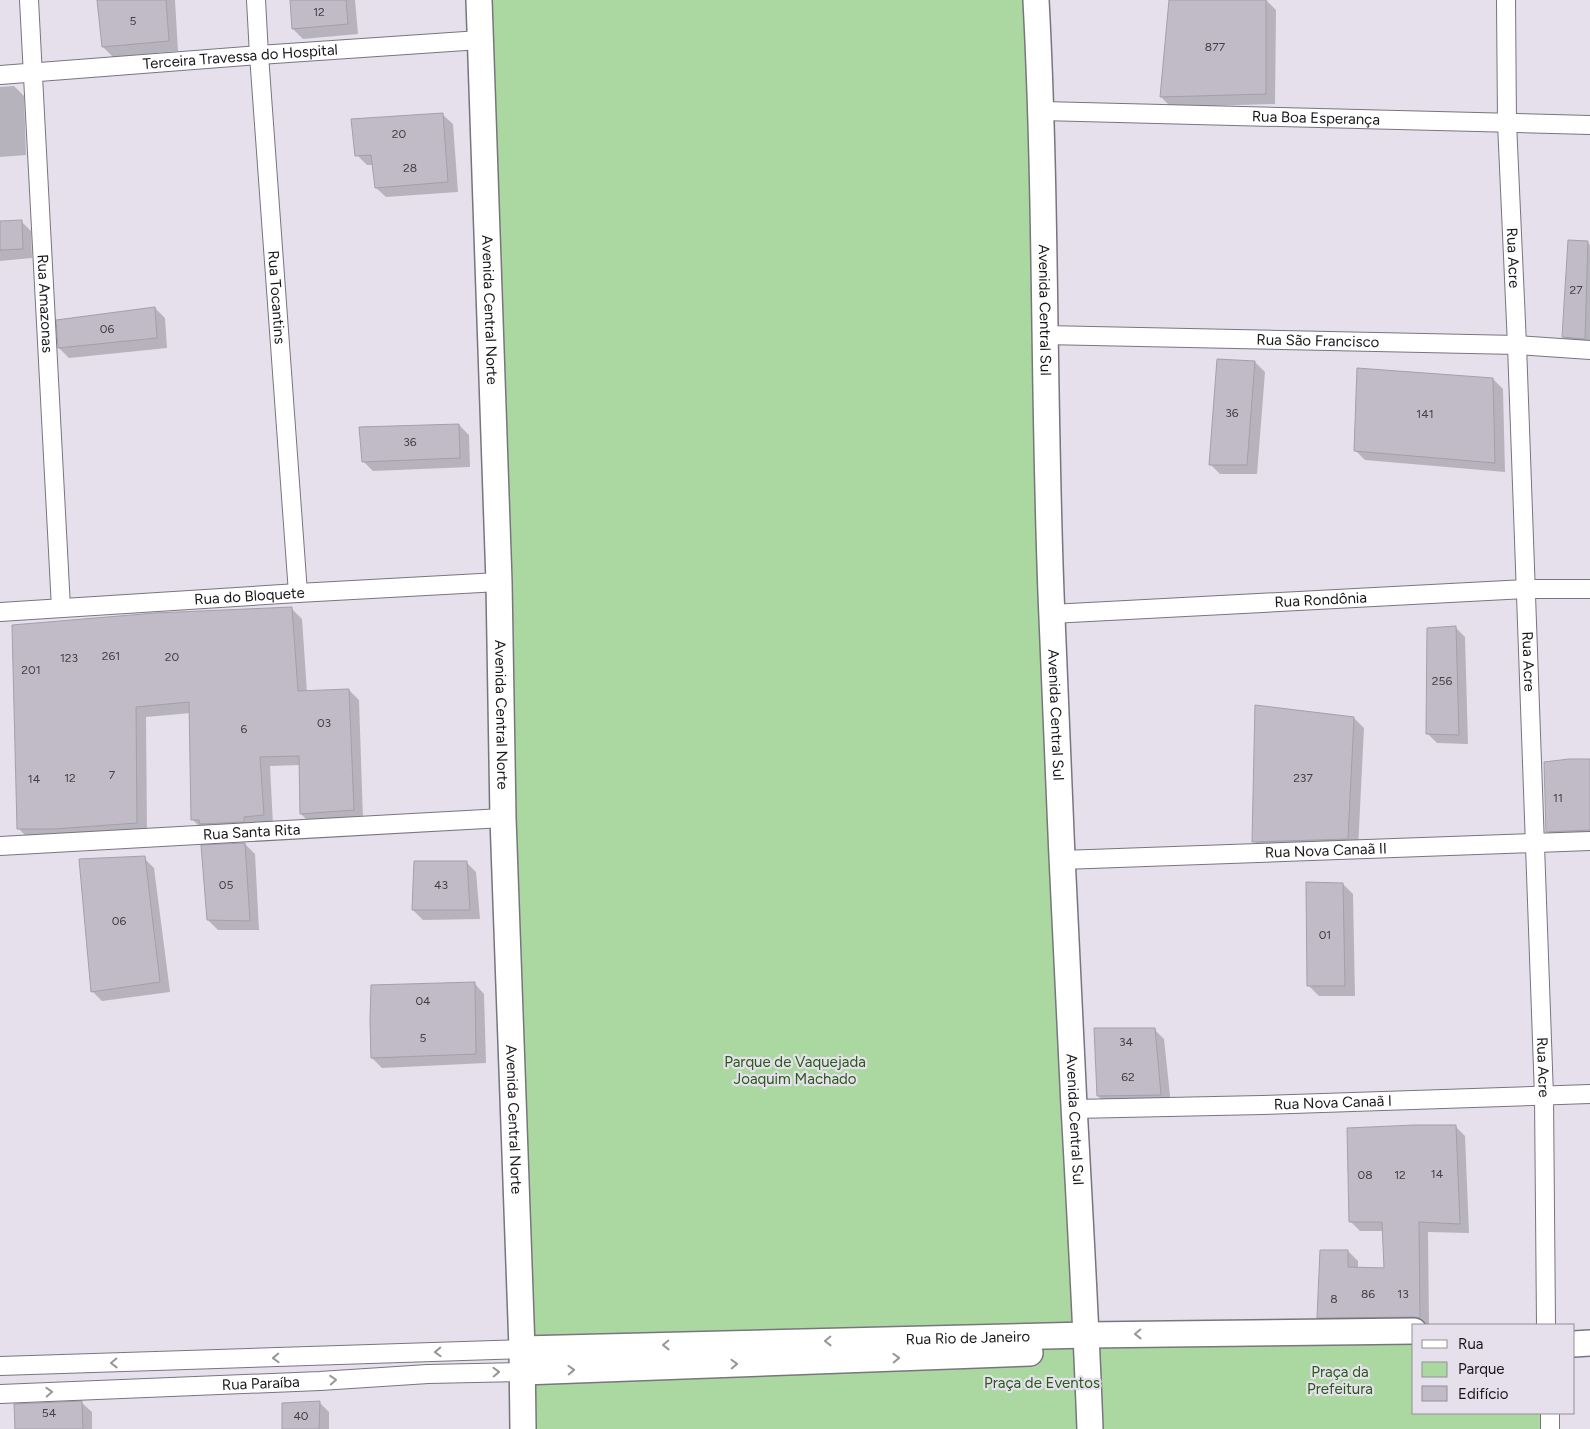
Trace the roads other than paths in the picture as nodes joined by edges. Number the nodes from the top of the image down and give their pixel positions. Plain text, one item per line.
1 (29, 0) edge
2 (256, 0) edge
3 (479, 0) edge
4 (1036, 0) edge
5 (1506, 0) edge
6 (480, 40) junction
7 (259, 55) junction
8 (32, 74) junction
9 (0, 75) edge
10 (1042, 111) junction
11 (1507, 123) junction
12 (1590, 125) edge
13 (1044, 334) junction
14 (1517, 345) junction
15 (1590, 350) edge
16 (499, 582) junction
17 (1526, 589) junction
18 (1590, 589) edge
19 (298, 593) junction
20 (61, 608) junction
21 (0, 612) edge
22 (1051, 614) junction
23 (503, 818) junction
24 (1590, 841) edge
25 (1535, 843) junction
26 (0, 846) edge
27 (1062, 860) junction
28 (1590, 1094) edge
29 (1544, 1096) junction
30 (1074, 1109) junction
31 (1546, 1324) edge
32 (1590, 1329) edge
33 (1575, 1330) edge
34 (1412, 1332) edge
35 (1087, 1343) junction
36 (1590, 1343) edge
37 (1575, 1344) edge
38 (1412, 1347) edge
39 (522, 1360) junction
40 (0, 1366) edge
41 (0, 1394) edge
42 (1550, 1414) edge
43 (523, 1429) edge
44 (1090, 1429) edge
45 (1550, 1429) edge

1 - 8 street, Rua Amazonas
2 - 7 street, Rua Tocantins
3 - 6 street, Avenida Central Norte
4 - 10 street, Avenida Central Sul
5 - 11 street, Rua Acre
6 - 7 street, Terceira Travessa do Hospital
6 - 16 street, Avenida Central Norte
7 - 8 street, Terceira Travessa do Hospital
7 - 19 street, Rua Tocantins
8 - 9 street, Terceira Travessa do Hospital
8 - 20 street, Rua Amazonas
10 - 11 street, Rua Boa Esperança
10 - 13 street, Avenida Central Sul
11 - 12 street, Rua Boa Esperança
11 - 14 street, Rua Acre
13 - 14 street, Rua São Francisco
13 - 22 street, Avenida Central Sul
14 - 15 street, Rua São Francisco
14 - 17 street, Rua Acre
16 - 19 street, Rua do Bloquete
16 - 23 street, Avenida Central Norte
17 - 18 street, Rua Rondônia
17 - 22 street, Rua Rondônia
17 - 25 street, Rua Acre
19 - 20 street, Rua do Bloquete
20 - 21 street, Rua do Bloquete
22 - 27 street, Avenida Central Sul
23 - 26 street, Rua Santa Rita
23 - 39 street, Avenida Central Norte
24 - 25 street, Rua Nova Canaã II
25 - 27 street, Rua Nova Canaã II
25 - 29 street, Rua Acre
27 - 30 street, Avenida Central Sul
28 - 29 street, Rua Nova Canaã I
29 - 30 street, Rua Nova Canaã I
29 - 31 street, Rua Acre
30 - 35 street, Avenida Central Sul
32 - 33 street
34 -> 35 street, Rua Rio de Janeiro
35 - 38 street, Rua Rio de Janeiro
35 - 39 street, Rua Rio de Janeiro
35 - 44 street, Avenida Central Sul
36 - 37 street
39 -> 40 street, Rua Paraíba
41 -> 39 street, Rua Paraíba
39 - 43 street, Avenida Central Norte
42 - 45 street

